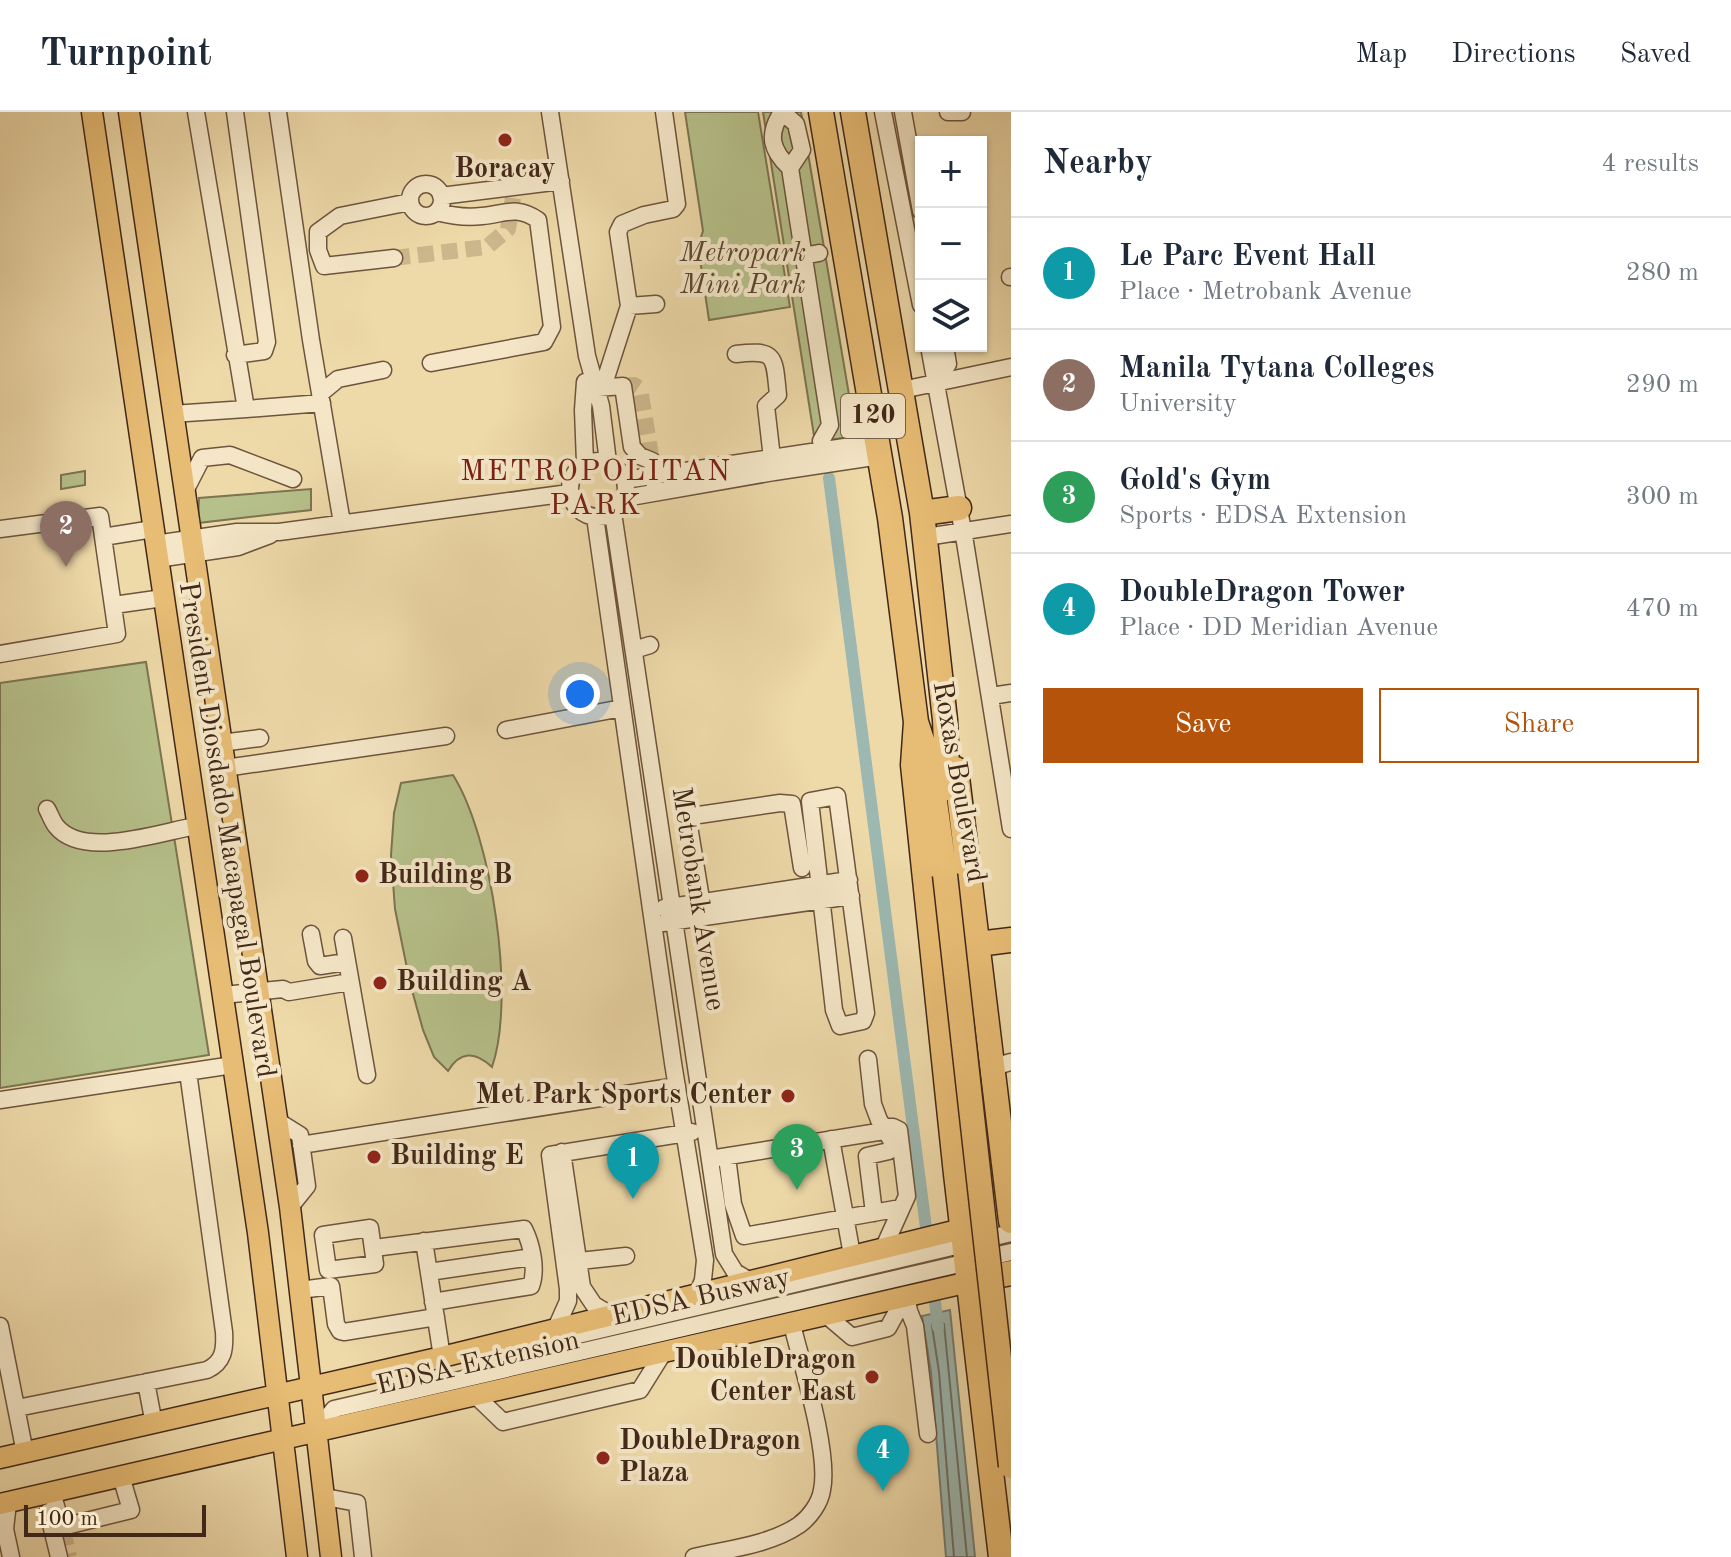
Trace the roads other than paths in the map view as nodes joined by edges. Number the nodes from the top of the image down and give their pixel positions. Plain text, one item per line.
1 (92, 112) edge
2 (129, 112) edge
3 (196, 112) edge
4 (235, 112) edge
5 (278, 112) edge
6 (550, 112) edge
7 (664, 112) edge
8 (782, 112) edge
9 (821, 112) edge
10 (853, 112) edge
11 (883, 112) edge
12 (903, 112) edge
13 (948, 112) edge
14 (962, 112) edge
15 (790, 168) junction
16 (561, 181) junction
17 (410, 202) junction
18 (439, 204) junction
19 (920, 208) edge
20 (394, 258) tunnel mouth
21 (916, 280) edge
22 (656, 304) dead end
23 (629, 306) junction
24 (930, 352) edge
25 (946, 352) edge
26 (736, 354) dead end
27 (235, 355) junction
28 (431, 363) dead end
29 (1011, 367) edge
30 (383, 370) dead end
31 (936, 383) junction
32 (595, 388) junction
33 (902, 390) junction
34 (321, 398) junction
35 (246, 409) junction
36 (172, 414) junction
37 (175, 437) junction
38 (821, 441) dead end
39 (879, 449) junction
40 (202, 458) junction
41 (608, 462) junction
42 (585, 463) junction
43 (773, 465) junction
44 (654, 476) junction
45 (293, 479) dead end
46 (625, 480) junction
47 (184, 493) junction
48 (569, 493) junction
49 (625, 498) junction
50 (613, 513) junction
51 (595, 517) junction
52 (342, 523) junction
53 (1011, 524) edge
54 (924, 525) junction
55 (962, 527) junction
56 (0, 529) edge
57 (1011, 532) edge
58 (103, 537) junction
59 (155, 544) junction
60 (193, 546) junction
61 (163, 598) junction
62 (114, 605) junction
63 (0, 654) edge
64 (1011, 693) edge
65 (991, 696) junction
66 (622, 708) junction
67 (945, 720) junction
68 (916, 722) junction
69 (506, 730) dead end
70 (446, 736) dead end
71 (260, 738) dead end
72 (221, 743) junction
73 (225, 768) junction
74 (47, 809) dead end
75 (196, 826) junction
76 (1011, 829) edge
77 (802, 868) dead end
78 (952, 874) junction
79 (850, 888) junction
80 (821, 892) junction
81 (696, 910) junction
82 (672, 914) junction
83 (651, 917) junction
84 (311, 934) dead end
85 (343, 938) dead end
86 (1011, 940) edge
87 (978, 944) junction
88 (348, 973) junction
89 (259, 991) junction
90 (223, 995) junction
91 (868, 1059) dead end
92 (1002, 1064) edge
93 (233, 1065) junction
94 (188, 1072) junction
95 (367, 1075) dead end
96 (677, 1086) junction
97 (0, 1100) edge
98 (276, 1120) junction
99 (884, 1129) junction
100 (706, 1130) junction
101 (684, 1133) junction
102 (851, 1136) junction
103 (831, 1139) junction
104 (301, 1145) junction
105 (718, 1158) junction
106 (1005, 1168) junction
107 (956, 1174) junction
108 (290, 1207) junction
109 (895, 1209) dead end
110 (874, 1213) junction
111 (849, 1218) junction
112 (1011, 1220) edge
113 (567, 1233) junction
114 (1011, 1233) edge
115 (323, 1235) joint
116 (528, 1238) junction
117 (424, 1241) junction
118 (382, 1247) dead end
119 (884, 1247) junction
120 (906, 1250) junction
121 (1011, 1252) edge
122 (852, 1255) junction
123 (626, 1256) dead end
124 (956, 1256) junction
125 (532, 1257) junction
126 (572, 1262) junction
127 (429, 1272) junction
128 (1011, 1273) edge
129 (750, 1281) junction
130 (909, 1288) junction
131 (300, 1290) junction
132 (698, 1293) junction
133 (434, 1310) junction
134 (825, 1314) junction
135 (611, 1315) junction
136 (791, 1321) junction
137 (0, 1326) edge
138 (556, 1328) junction
139 (511, 1340) junction
140 (665, 1350) junction
141 (1011, 1351) edge
142 (442, 1357) junction
143 (978, 1365) junction
144 (146, 1382) junction
145 (313, 1388) junction
146 (474, 1394) junction
147 (278, 1396) junction
148 (17, 1408) junction
149 (154, 1424) junction
150 (317, 1430) junction
151 (928, 1434) dead end
152 (283, 1438) junction
153 (25, 1453) junction
154 (0, 1458) edge
155 (1011, 1466) edge
156 (121, 1476) junction
157 (48, 1493) junction
158 (325, 1497) junction
159 (4, 1503) edge
160 (11, 1557) edge
161 (59, 1557) edge
162 (297, 1557) edge
163 (331, 1557) edge
164 (363, 1557) edge
165 (694, 1557) edge
166 (1001, 1557) edge

1 - 59 main road, President Diosdado Macapagal Boulevard
2 - 36 main road, President Diosdado Macapagal Boulevard
3 - 27 street
4 - 27 street
5 - 34 street
6 - 16 street
7 - 23 street
8 - 15 street
8 - 15 street
9 - 39 highway, Roxas Boulevard / 120
10 - 33 highway, Roxas Boulevard / 120
11 - 21 street
12 - 19 street
13 - 14 street
15 - 38 street
16 - 18 street
16 - 32 street
17 - 18 street
17 - 18 street
17 - 20 street
18 - 28 street
22 - 23 street
23 - 32 street
24 - 31 street
25 - 31 street
26 - 43 street
27 - 35 street
29 - 31 street
30 - 34 street
31 - 33 street
31 - 55 street
32 - 41 street
32 - 42 street
32 - 44 street
33 - 54 highway, Roxas Boulevard / 120
34 - 35 street
34 - 52 street
35 - 36 street
36 - 37 main road, President Diosdado Macapagal Boulevard
37 - 40 street
37 - 47 main road, President Diosdado Macapagal Boulevard
39 - 43 street
39 - 68 highway, Roxas Boulevard / 120
40 - 45 street
40 - 47 street
41 - 42 street
41 - 46 street
42 - 48 street
43 - 44 street
44 - 46 street
44 - 49 street
46 - 49 street
47 - 60 main road, President Diosdado Macapagal Boulevard
48 - 51 street
48 - 52 street
49 - 50 street
50 - 51 street
50 - 82 street, Metrobank Avenue
51 - 66 street, Metrobank Avenue
52 - 60 street
53 - 55 street
54 - 55 highway
54 - 67 highway, Roxas Boulevard / 120
55 - 57 street
55 - 65 street
56 - 58 street
58 - 59 street
58 - 62 street
59 - 60 street
59 - 61 main road, President Diosdado Macapagal Boulevard
60 - 72 main road, President Diosdado Macapagal Boulevard
61 - 62 street
61 - 75 main road, President Diosdado Macapagal Boulevard
62 - 63 street
64 - 65 street
65 - 76 street
66 - 69 street
66 - 83 street, Metrobank Avenue
67 - 78 highway, Roxas Boulevard / 120
67 - 87 highway, 120
68 - 78 highway, Roxas Boulevard / 120
68 - 107 highway, 120
70 - 73 street
71 - 72 street
72 - 73 main road, President Diosdado Macapagal Boulevard
73 - 89 main road, President Diosdado Macapagal Boulevard
74 - 75 street
75 - 90 main road, President Diosdado Macapagal Boulevard
77 - 81 street
78 - 141 highway, Roxas Boulevard / 120
78 - 155 highway, Roxas Boulevard / 120, bridge
79 - 80 street
79 - 80 street
79 - 80 street
80 - 81 street
81 - 82 street
82 - 83 street
82 - 100 street, Metrobank Avenue
83 - 96 street, Metrobank Avenue
84 - 88 street
85 - 88 street
86 - 87 highway
87 - 92 highway, 120
88 - 89 street
88 - 95 street
89 - 90 street
89 - 98 main road, President Diosdado Macapagal Boulevard
90 - 93 main road, President Diosdado Macapagal Boulevard
91 - 99 street
92 - 106 highway, 120
93 - 94 street
93 - 147 main road, President Diosdado Macapagal Boulevard
94 - 97 street
94 - 144 street
96 - 101 street, Metrobank Avenue
96 - 104 street
98 - 104 street
98 - 108 main road, President Diosdado Macapagal Boulevard
99 - 102 street
99 - 110 street
99 - 119 street
100 - 101 street
100 - 105 street, Metrobank Avenue
101 - 113 street
101 - 132 street, Metrobank Avenue
102 - 103 street
102 - 111 street
103 - 105 street
103 - 111 street
104 - 108 street
105 - 111 street
105 - 129 street, Metrobank Avenue
106 - 107 highway
106 - 112 highway, 120
107 - 124 highway, 120
108 - 131 main road, President Diosdado Macapagal Boulevard
109 - 110 street
110 - 111 street
111 - 122 street
112 - 124 highway
113 - 116 street
113 - 126 street
114 - 124 street
115 - 115 street
116 - 117 street
116 - 125 street
117 - 118 street
117 - 127 street
119 - 120 main road, EDSA Extension
119 - 122 main road, EDSA Extension
120 - 124 main road, EDSA Extension
120 - 139 street, EDSA Busway
121 - 124 street
122 - 129 main road, EDSA Extension
123 - 126 street
124 - 128 highway
124 - 130 main road, EDSA Extension
124 - 143 highway
125 - 127 street
125 - 133 street
126 - 135 street
126 - 138 street
127 - 133 street
129 - 132 main road, EDSA Extension
130 - 134 main road, EDSA Extension
130 - 134 street
130 - 150 street, EDSA Busway
130 - 151 street
131 - 133 street
131 - 145 main road, President Diosdado Macapagal Boulevard
132 - 135 main road, EDSA Extension
133 - 142 street
134 - 136 main road, EDSA Extension
135 - 138 main road, EDSA Extension
136 - 140 main road, EDSA Extension
136 - 165 street
137 - 148 street
138 - 139 main road, EDSA Extension
139 - 142 main road, EDSA Extension
140 - 146 main road, EDSA Extension
140 - 146 street
141 - 143 highway
142 - 145 main road, EDSA Extension
143 - 166 highway
144 - 148 street
144 - 149 street
145 - 147 main road, EDSA Extension
145 - 150 main road, President Diosdado Macapagal Boulevard
146 - 150 main road, EDSA Extension
147 - 149 main road, EDSA Extension
147 - 152 main road, President Diosdado Macapagal Boulevard
148 - 153 street
149 - 153 main road, EDSA Extension
150 - 152 main road, EDSA Extension
150 - 158 main road, President Diosdado Macapagal Boulevard
152 - 156 main road, EDSA Extension
152 - 162 main road, President Diosdado Macapagal Boulevard
153 - 154 main road, EDSA Extension
156 - 157 main road, EDSA Extension
156 - 157 street
157 - 159 main road, EDSA Extension
157 - 161 street
158 - 163 main road, President Diosdado Macapagal Boulevard
158 - 164 street
159 - 160 street

